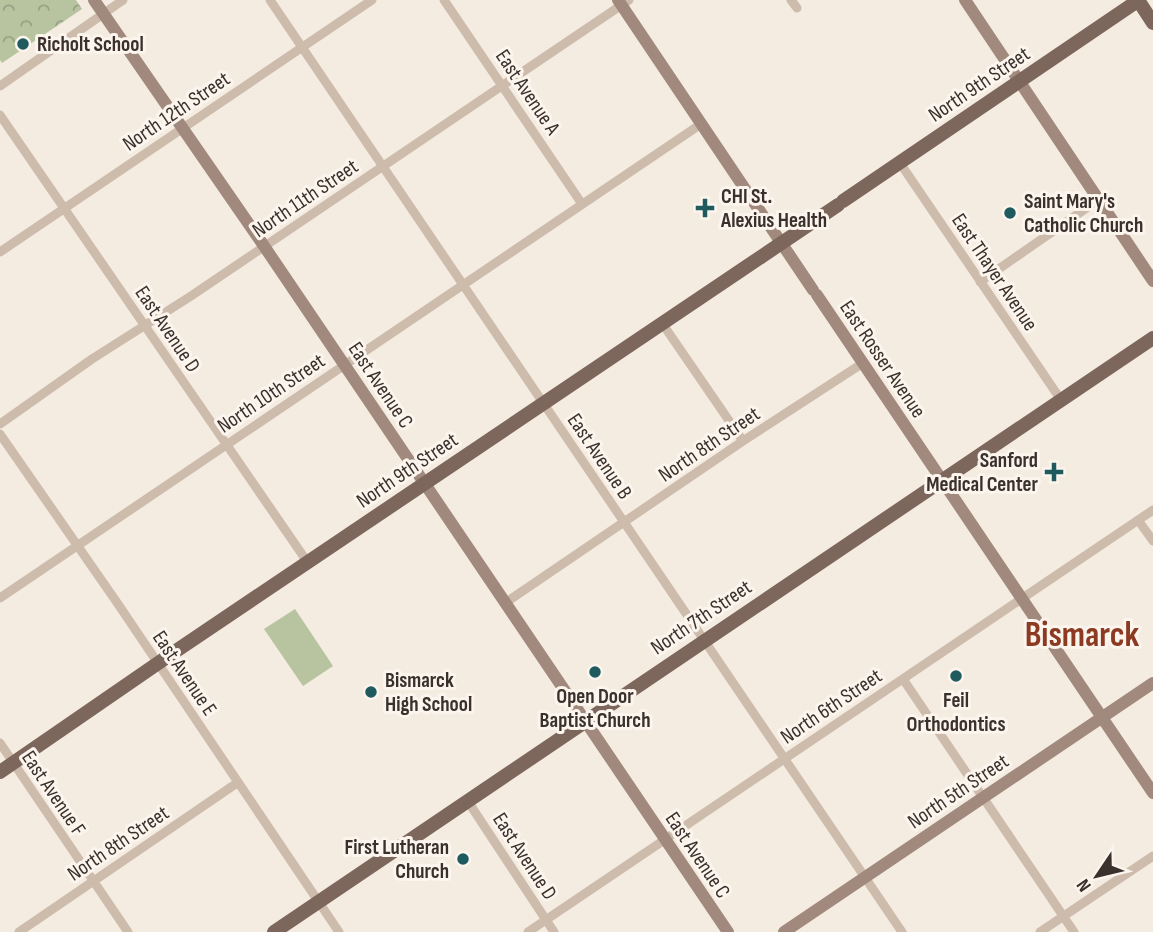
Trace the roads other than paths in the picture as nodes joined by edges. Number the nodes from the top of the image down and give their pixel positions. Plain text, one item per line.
1 (94, 0) edge
2 (123, 0) edge
3 (270, 0) edge
4 (372, 0) edge
5 (444, 0) edge
6 (965, 0) edge
7 (1138, 0) edge
8 (623, 2) edge
9 (104, 13) junction
10 (1153, 23) edge
11 (302, 47) junction
12 (1020, 81) junction
13 (0, 86) edge
14 (502, 86) junction
15 (0, 115) edge
16 (701, 124) junction
17 (183, 128) junction
18 (900, 163) junction
19 (383, 165) junction
20 (1098, 200) junction
21 (582, 204) junction
22 (65, 208) junction
23 (782, 242) junction
24 (264, 246) junction
25 (0, 252) edge
26 (1153, 281) edge
27 (980, 282) junction
28 (463, 284) junction
29 (662, 323) junction
30 (145, 327) junction
31 (1153, 338) edge
32 (863, 363) junction
33 (344, 365) junction
34 (1061, 400) junction
35 (544, 403) junction
36 (0, 424) edge
37 (0, 434) edge
38 (743, 442) junction
39 (225, 445) junction
40 (942, 480) junction
41 (424, 484) junction
42 (1153, 510) edge
43 (1138, 520) junction
44 (624, 522) junction
45 (1153, 541) edge
46 (78, 546) junction
47 (308, 563) junction
48 (0, 598) edge
49 (1022, 599) junction
50 (505, 603) junction
51 (704, 640) junction
52 (157, 663) junction
53 (903, 679) junction
54 (1153, 683) edge
55 (1102, 717) junction
56 (585, 721) junction
57 (0, 743) edge
58 (783, 758) junction
59 (13, 763) junction
60 (0, 772) edge
61 (237, 783) junction
62 (1153, 793) edge
63 (983, 798) junction
64 (467, 800) junction
65 (665, 840) junction
66 (1153, 856) edge
67 (865, 877) junction
68 (93, 882) junction
69 (318, 902) junction
70 (1063, 916) junction
71 (546, 920) junction
72 (19, 932) edge
73 (128, 932) edge
74 (274, 932) edge
75 (339, 932) edge
76 (528, 932) edge
77 (554, 932) edge
78 (728, 932) edge
79 (784, 932) edge
80 (902, 932) edge
81 (1040, 932) edge
82 (1074, 932) edge

1 - 9 street, East Avenue C
2 - 9 street
3 - 11 street, East Avenue B
4 - 11 street, North 12th Street
5 - 14 street, East Avenue A
6 - 12 street
7 - 10 main road
7 - 12 main road, North 9th Street
8 - 14 street, North 11th Street
8 - 16 street, East Rosser Avenue
9 - 13 street
9 - 17 street, East Avenue C
11 - 17 street, North 12th Street
11 - 19 street, East Avenue B
12 - 18 main road, North 9th Street
12 - 20 street
14 - 19 street, North 11th Street
14 - 21 street, East Avenue A
15 - 22 street, East Avenue D
16 - 21 street, North 10th Street
16 - 23 street, East Rosser Avenue
17 - 22 street, North 12th Street
17 - 24 street, East Avenue C
18 - 23 main road, North 9th Street
18 - 27 street, East Thayer Avenue
19 - 24 street, North 11th Street
19 - 28 street, East Avenue B
20 - 26 street
20 - 27 street
21 - 28 street, North 10th Street
22 - 25 street, North 12th Street
22 - 30 street, East Avenue D
23 - 29 main road, North 9th Street
23 - 32 street, East Rosser Avenue
24 - 30 street, North 11th Street
24 - 33 street, East Avenue C
27 - 34 street, East Thayer Avenue
28 - 33 street, North 10th Street
28 - 35 street, East Avenue B
29 - 35 main road, North 9th Street
29 - 38 street
30 - 36 street, North 11th Street
30 - 39 street, East Avenue D
31 - 34 main road, North 7th Street
32 - 38 street, North 8th Street
32 - 40 street, East Rosser Avenue
33 - 39 street, North 10th Street
33 - 41 street, East Avenue C
34 - 40 main road, North 7th Street
35 - 41 main road, North 9th Street
35 - 44 street, East Avenue B
37 - 46 street, East Avenue E
38 - 44 street, North 8th Street
39 - 46 street, North 10th Street
39 - 47 street, East Avenue D
40 - 49 street, East Rosser Avenue
40 - 51 main road, North 7th Street
41 - 47 main road, North 9th Street
41 - 50 street, East Avenue C
42 - 43 street, North 6th Street
43 - 45 street
43 - 49 street, North 6th Street
44 - 50 street, North 8th Street
44 - 51 street, East Avenue B
46 - 48 street, North 10th Street
46 - 52 street, East Avenue E
47 - 52 main road, North 9th Street
49 - 53 street, North 6th Street
49 - 55 street, East Rosser Avenue
50 - 56 street, East Avenue C
51 - 56 main road, North 7th Street
51 - 58 street, East Avenue B
52 - 59 main road, North 9th Street
52 - 61 street, East Avenue E
53 - 58 street, North 6th Street
53 - 63 street
54 - 55 street, North 5th Street
55 - 62 street, East Rosser Avenue
55 - 63 street, North 5th Street
56 - 64 main road, North 7th Street
56 - 65 street, East Avenue C
57 - 59 street, East Avenue F
58 - 65 street, North 6th Street
58 - 67 street, East Avenue B
59 - 60 main road, North 9th Street
59 - 68 street, East Avenue F
61 - 68 street, North 8th Street
61 - 69 street, East Avenue E
63 - 67 street, North 5th Street
63 - 70 street
64 - 69 main road, North 7th Street
64 - 71 street, East Avenue D
65 - 71 street, North 6th Street
65 - 78 street, East Avenue C
66 - 70 street
67 - 79 street, North 5th Street
67 - 80 street, East Avenue B
68 - 72 street, North 8th Street
68 - 73 street, East Avenue F
69 - 74 main road, North 7th Street
69 - 75 street, East Avenue E
70 - 81 street
70 - 82 street
71 - 76 street, North 6th Street
71 - 77 street, East Avenue D

